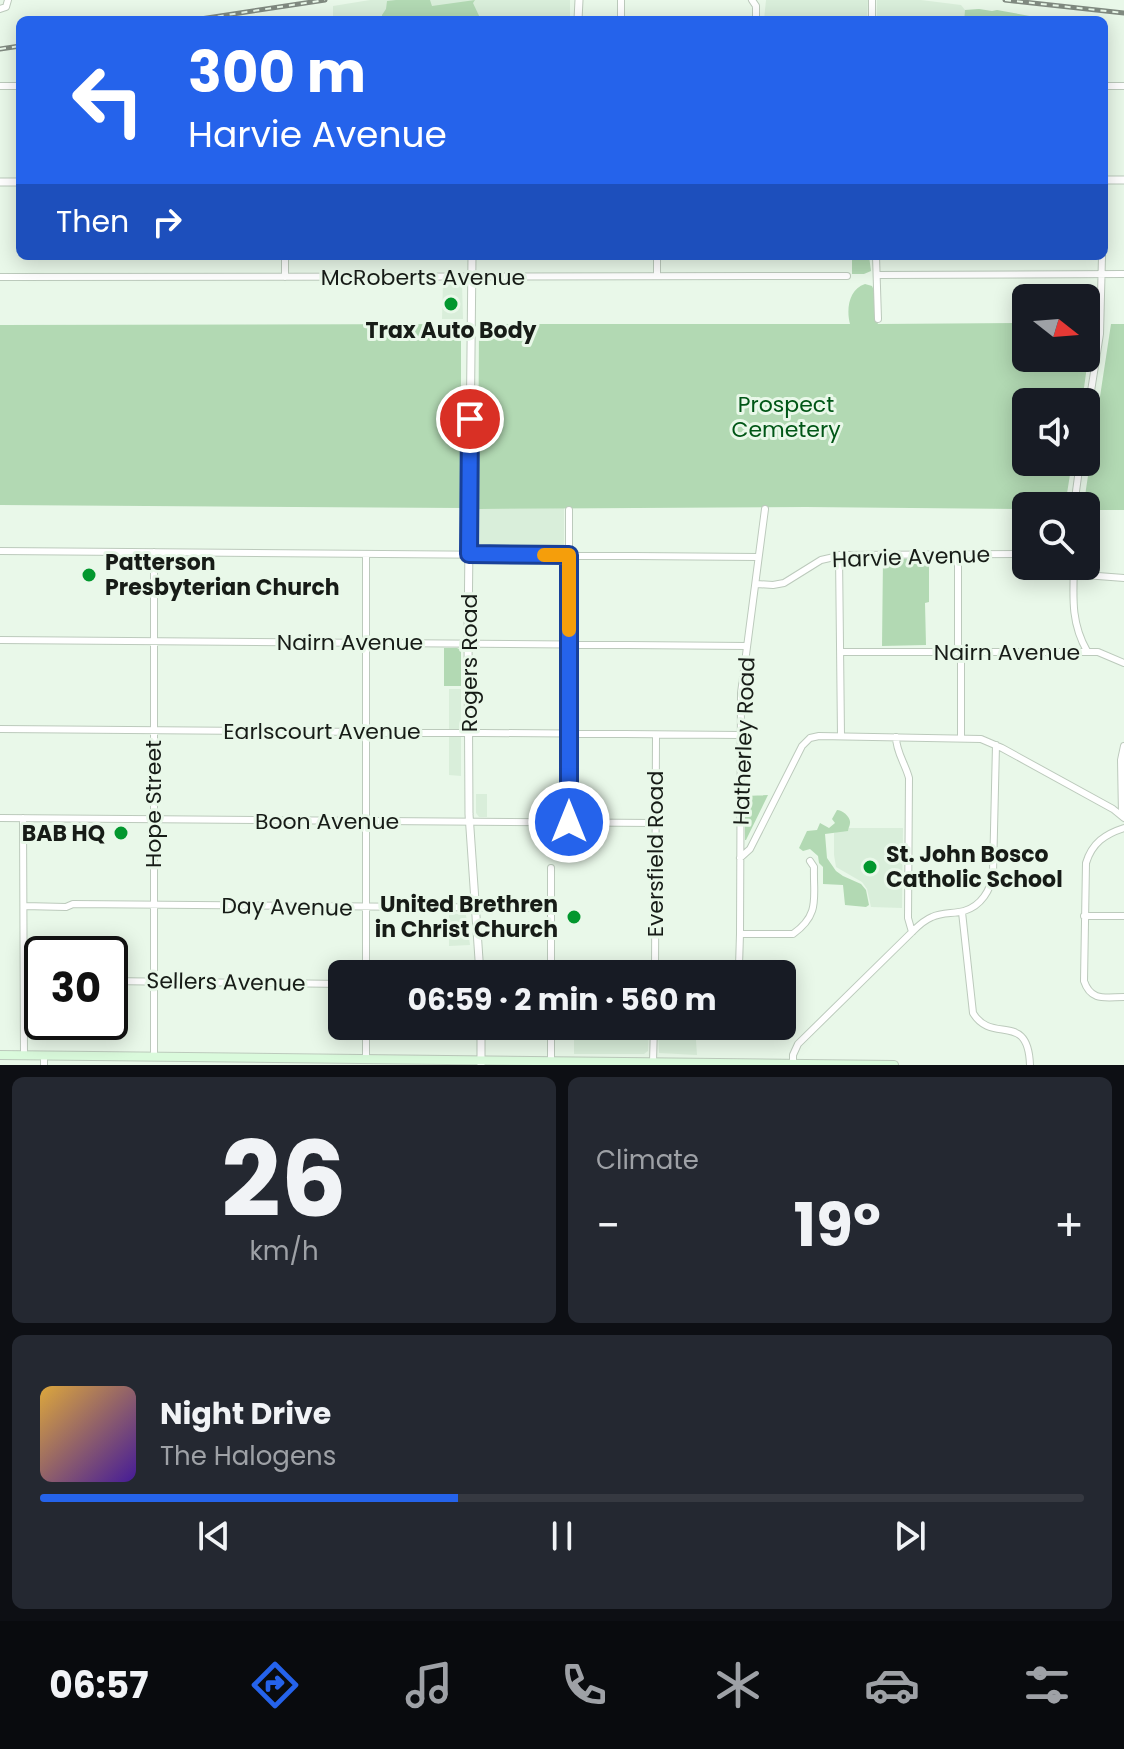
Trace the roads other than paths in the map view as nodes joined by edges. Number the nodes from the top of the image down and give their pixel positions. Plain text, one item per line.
1 (8, 0) edge
2 (2, 9) edge
3 (285, 260) edge
4 (472, 260) edge
5 (657, 260) edge
6 (876, 260) edge
7 (1102, 260) edge
8 (1102, 274) junction
9 (1124, 274) edge
10 (877, 275) junction
11 (657, 276) junction
12 (847, 276) dead end
13 (0, 277) edge
14 (285, 277) junction
15 (471, 277) junction
16 (878, 319) dead end
17 (1092, 388) edge
18 (765, 509) dead end
19 (569, 510) dead end
20 (0, 551) edge
21 (154, 552) junction
22 (366, 554) junction
23 (469, 554) junction
24 (958, 554) junction
25 (1012, 554) edge
26 (569, 555) junction
27 (839, 555) junction
28 (758, 557) junction
29 (1100, 574) edge
30 (1124, 578) edge
31 (1074, 580) edge
32 (756, 584) junction
33 (0, 640) edge
34 (153, 641) junction
35 (468, 642) junction
36 (367, 643) junction
37 (569, 644) junction
38 (747, 646) junction
39 (1087, 651) junction
40 (840, 652) junction
41 (959, 652) junction
42 (1124, 663) edge
43 (0, 729) edge
44 (153, 730) junction
45 (366, 731) junction
46 (469, 732) junction
47 (569, 733) junction
48 (656, 735) junction
49 (741, 735) junction
50 (841, 736) junction
51 (896, 737) junction
52 (961, 738) junction
53 (996, 745) junction
54 (1124, 746) edge
55 (1123, 817) edge
56 (0, 818) edge
57 (23, 818) junction
58 (154, 819) junction
59 (366, 821) junction
60 (469, 822) junction
61 (569, 822) junction
62 (655, 823) junction
63 (1124, 828) edge
64 (740, 858) junction
65 (810, 861) dead end
66 (551, 868) dead end
67 (154, 905) junction
68 (24, 906) junction
69 (366, 907) junction
70 (474, 908) junction
71 (551, 908) junction
72 (962, 912) junction
73 (1084, 916) junction
74 (1124, 916) edge
75 (912, 932) junction
76 (740, 934) junction
77 (24, 936) edge
78 (366, 960) edge
79 (479, 960) edge
80 (551, 960) edge
81 (655, 960) edge
82 (739, 960) edge
83 (128, 981) edge
84 (154, 981) junction
85 (328, 984) edge
86 (1124, 997) edge
87 (24, 1040) edge
88 (366, 1040) edge
89 (481, 1040) edge
90 (551, 1040) edge
91 (654, 1040) edge
92 (0, 1055) edge
93 (24, 1055) junction
94 (154, 1056) junction
95 (44, 1060) edge
96 (366, 1060) junction
97 (551, 1061) junction
98 (262, 1062) edge
99 (653, 1062) junction
100 (481, 1063) edge
101 (793, 1064) edge
102 (804, 1064) edge
103 (894, 1065) edge
104 (1030, 1065) edge

1 - 2 street
3 - 14 street
4 - 15 street, Rogers Road
5 - 11 street
6 - 10 street
7 - 8 street
8 - 9 street
8 - 10 street
8 - 17 street
10 - 16 street
11 - 12 street, McRoberts Avenue
11 - 15 street, McRoberts Avenue
13 - 14 street, McRoberts Avenue
14 - 15 street, McRoberts Avenue
15 - 23 street, Rogers Road
18 - 28 street, Hatherley Road
19 - 26 street
20 - 21 street
21 - 22 street
21 - 34 street, Hope Street
22 - 23 street
22 - 36 street
23 - 26 street
23 - 35 street, Rogers Road
24 - 25 street, Harvie Avenue
24 - 27 street, Harvie Avenue
24 - 41 street
26 - 28 street
26 - 37 street
27 - 32 street, Harvie Avenue
27 - 40 street
28 - 32 street, Hatherley Road
29 - 30 street
31 - 39 street
32 - 38 street, Hatherley Road
33 - 34 street, Nairn Avenue
34 - 36 street, Nairn Avenue
34 - 44 street, Hope Street
35 - 36 street, Nairn Avenue
35 - 37 street, Nairn Avenue
35 - 46 street, Rogers Road
36 - 45 street
37 - 38 street, Nairn Avenue
37 - 47 street
38 - 49 street, Hatherley Road
39 - 41 street, Nairn Avenue
39 - 42 street, Nairn Avenue
40 - 41 street, Nairn Avenue
40 - 50 street
41 - 52 street
43 - 44 street, Earlscourt Avenue
44 - 45 street, Earlscourt Avenue
44 - 58 street, Hope Street
45 - 46 street, Earlscourt Avenue
45 - 59 street
46 - 47 street, Earlscourt Avenue
46 - 60 street, Rogers Road
47 - 48 street, Earlscourt Avenue
47 - 61 street
48 - 49 street, Earlscourt Avenue
48 - 62 street, Eversfield Road
49 - 64 street, Hatherley Road
50 - 51 street
50 - 64 street
51 - 52 street
51 - 75 street
52 - 53 street
53 - 55 street
53 - 72 street
54 - 55 street
56 - 57 street, Boon Avenue
57 - 58 street, Boon Avenue
57 - 68 street
58 - 59 street, Boon Avenue
58 - 67 street, Hope Street
59 - 60 street, Boon Avenue
59 - 69 street
60 - 61 street, Boon Avenue
60 - 70 street, Rogers Road
61 - 62 street, Boon Avenue
62 - 81 street, Eversfield Road
63 - 73 street
64 - 76 street, Hatherley Road
65 - 76 street
66 - 71 street
67 - 68 street, Day Avenue
67 - 69 street, Day Avenue
67 - 84 street, Hope Street
68 - 77 street
69 - 70 street, Day Avenue
69 - 78 street
70 - 71 street, Day Avenue
70 - 79 street, Rogers Road
71 - 80 street
72 - 75 street
72 - 104 street
73 - 74 street
73 - 86 street
75 - 101 street
76 - 82 street, Hatherley Road
83 - 84 street, Sellers Avenue
84 - 85 street, Sellers Avenue
84 - 94 street, Hope Street
87 - 93 street
88 - 96 street
89 - 100 street
90 - 97 street
91 - 99 street
92 - 93 main road
93 - 95 main road
94 - 95 main road
94 - 98 main road
96 - 98 main road
96 - 100 main road
97 - 99 main road
97 - 100 main road
99 - 101 main road
101 - 102 main road
102 - 103 main road

